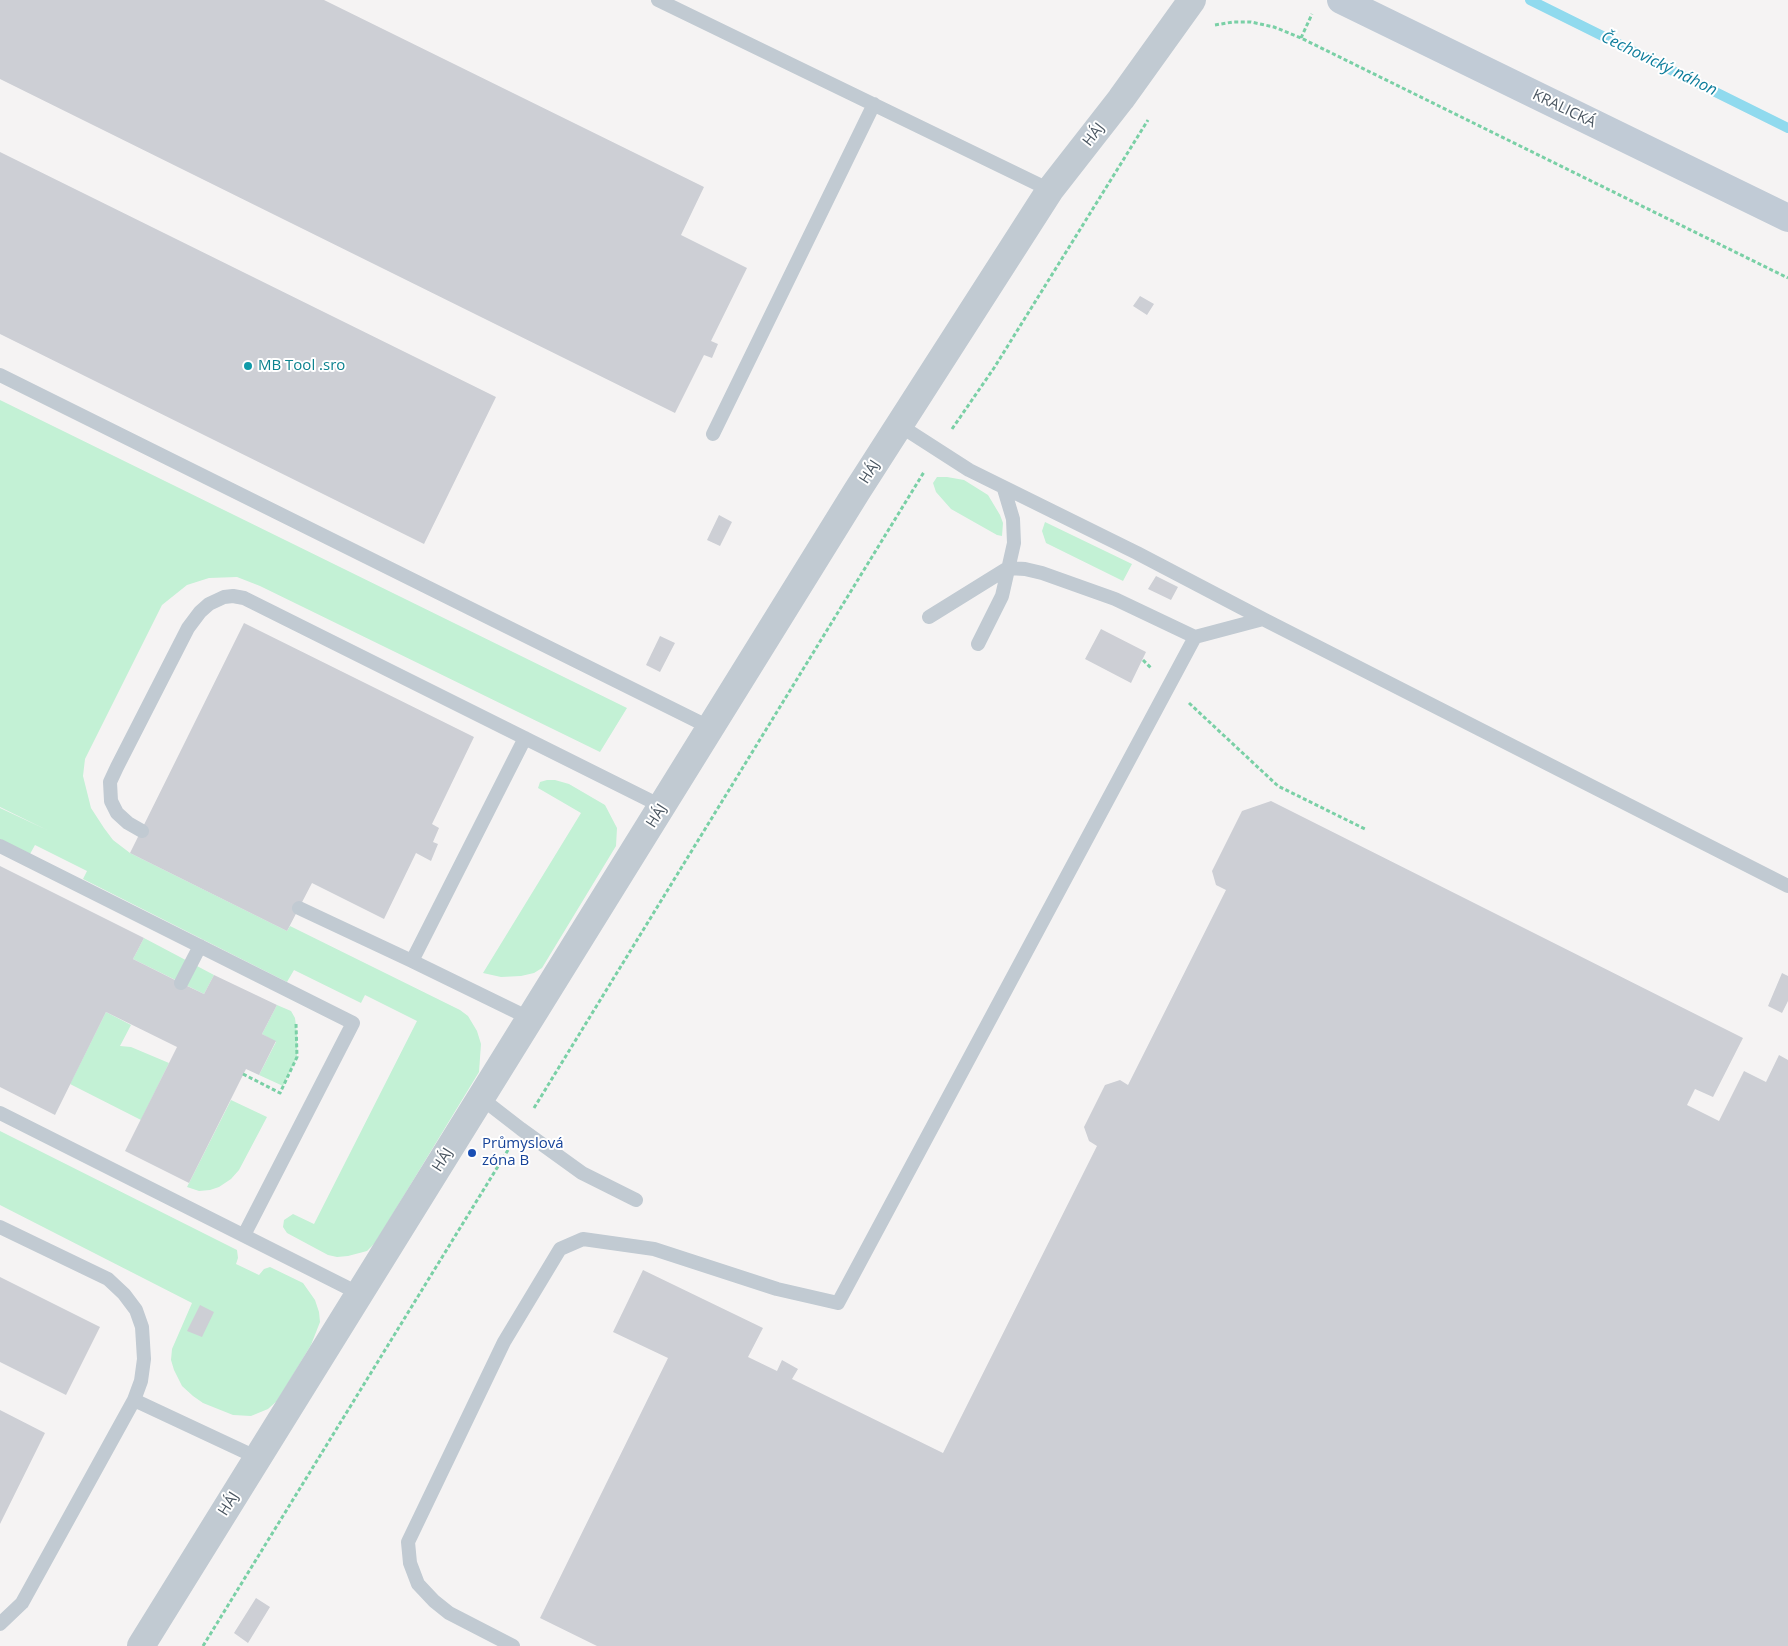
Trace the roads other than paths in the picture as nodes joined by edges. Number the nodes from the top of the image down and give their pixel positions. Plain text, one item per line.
1 (658, 0) edge
2 (1192, 0) edge
3 (1328, 4) edge
4 (874, 104) junction
5 (1050, 190) junction
6 (1788, 218) edge
7 (0, 375) edge
8 (899, 426) junction
9 (713, 434) dead end
10 (1004, 489) junction
11 (1008, 568) junction
12 (930, 617) dead end
13 (1263, 618) junction
14 (1194, 637) junction
15 (978, 644) dead end
16 (710, 728) junction
17 (525, 738) junction
18 (663, 807) junction
19 (142, 831) dead end
20 (0, 846) edge
21 (1788, 886) edge
22 (300, 908) dead end
23 (200, 946) junction
24 (412, 962) junction
25 (180, 983) dead end
26 (531, 1019) junction
27 (481, 1098) junction
28 (0, 1113) edge
29 (636, 1200) dead end
30 (0, 1227) edge
31 (244, 1235) junction
32 (360, 1294) junction
33 (134, 1400) junction
34 (258, 1458) junction
35 (0, 1624) edge
36 (142, 1646) edge
37 (514, 1646) edge

1 - 4 lane
2 - 5 street, HÁJ
3 - 6 main road, KRALICKÁ
4 - 5 lane
4 - 9 lane
5 - 8 street, HÁJ
7 - 16 lane
8 - 10 lane
8 - 16 street, HÁJ
10 - 11 lane
10 - 13 lane
11 - 12 lane
11 - 14 lane
11 - 15 lane
13 - 14 lane
13 - 21 lane
14 - 37 lane
16 - 18 street, HÁJ
17 - 18 lane
17 - 19 lane
17 - 24 lane
18 - 26 street, HÁJ
20 - 23 lane
22 - 24 lane
23 - 25 lane
23 - 31 lane
24 - 26 lane
26 - 27 street, HÁJ
27 - 29 lane
27 - 32 street, HÁJ
28 - 31 lane
30 - 33 lane
31 - 32 lane
32 - 34 street, HÁJ
33 - 34 lane
33 - 35 lane
34 - 36 street, HÁJ

